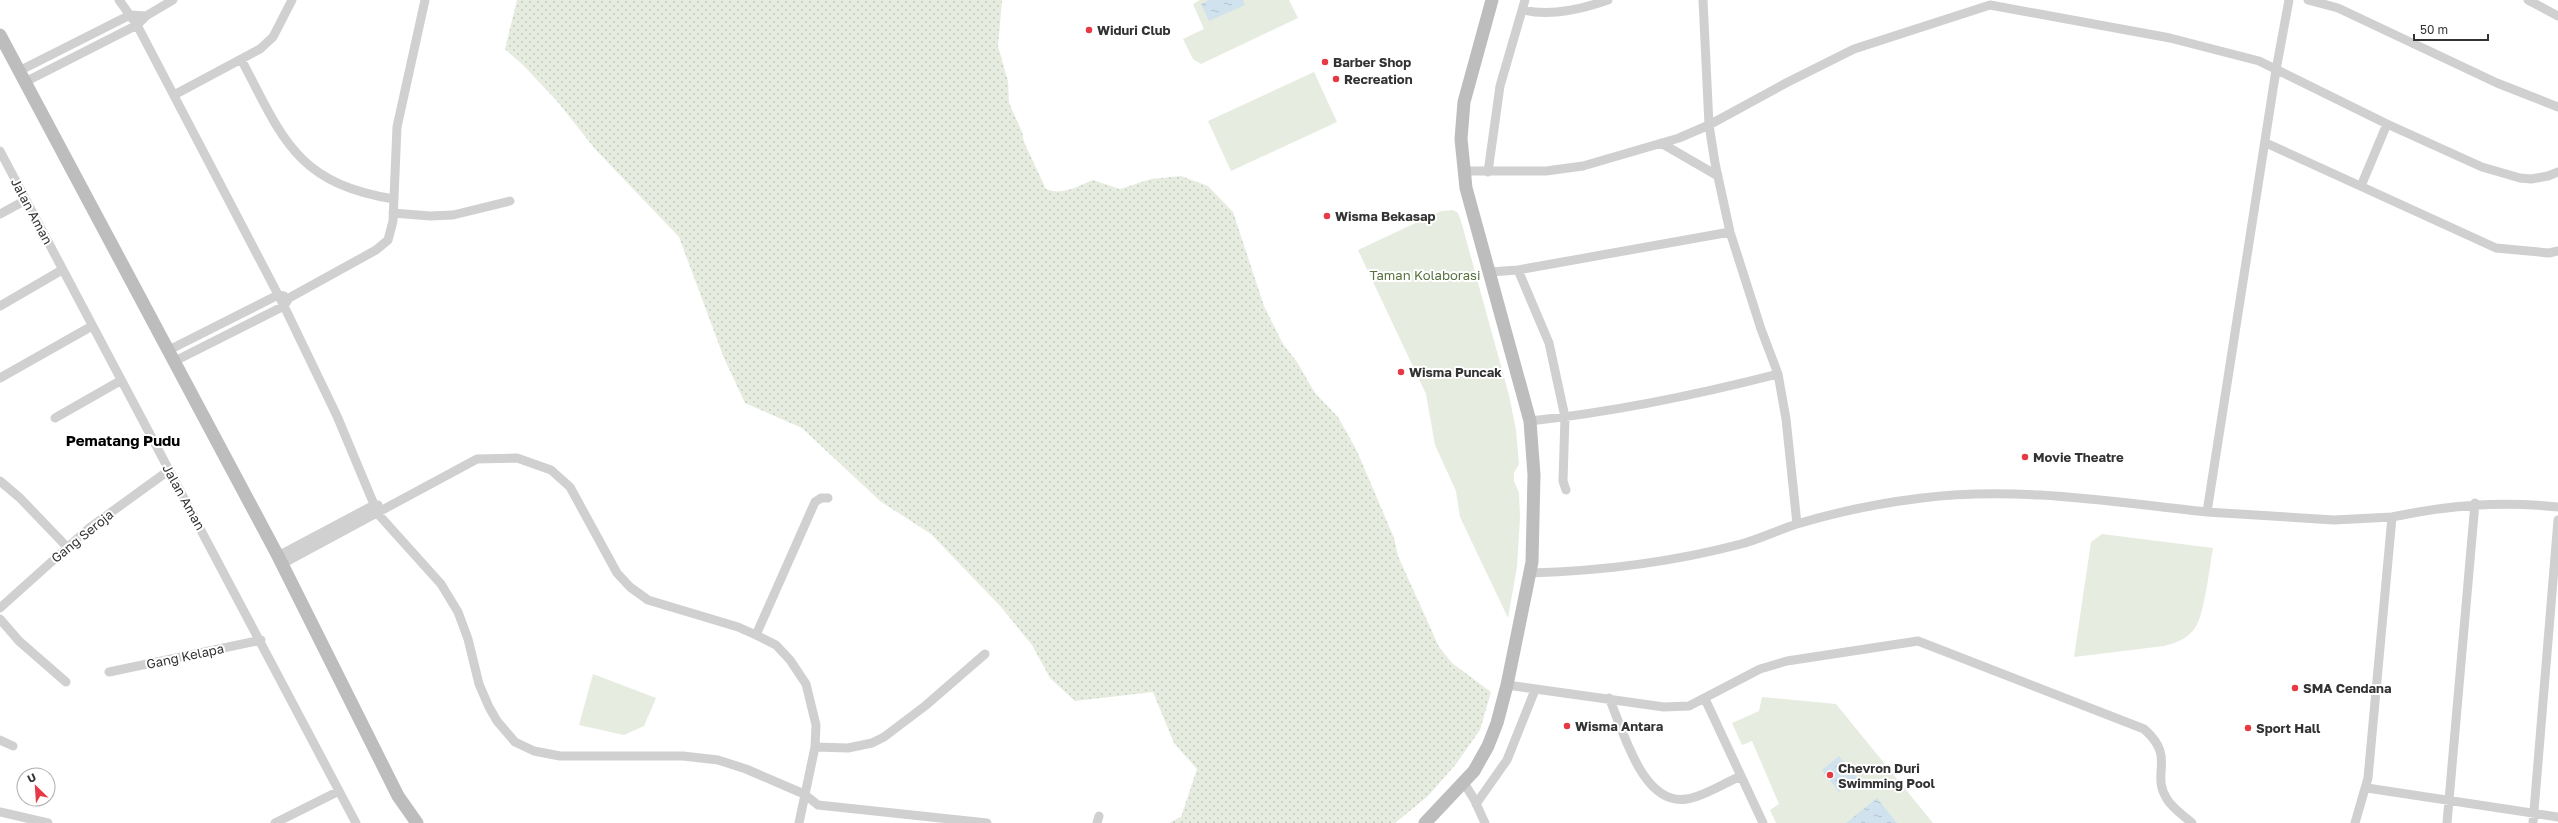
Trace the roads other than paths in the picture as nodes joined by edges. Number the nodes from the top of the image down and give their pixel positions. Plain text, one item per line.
1 (119, 0) edge
2 (173, 0) edge
3 (292, 0) edge
4 (425, 0) edge
5 (1492, 0) edge
6 (1525, 0) edge
7 (1608, 0) edge
8 (1703, 0) edge
9 (2289, 0) edge
10 (2308, 0) edge
11 (2528, 0) edge
12 (1991, 3) edge
13 (1524, 10) junction
14 (130, 15) junction
15 (146, 16) junction
16 (2558, 16) edge
17 (137, 25) junction
18 (0, 35) edge
19 (241, 59) junction
20 (2276, 70) junction
21 (22, 76) junction
22 (174, 95) junction
23 (2558, 107) edge
24 (2387, 124) junction
25 (1709, 125) junction
26 (1661, 143) junction
27 (2266, 143) junction
28 (0, 151) edge
29 (1464, 171) junction
30 (1488, 172) junction
31 (2558, 172) edge
32 (1718, 176) junction
33 (2361, 186) junction
34 (394, 199) junction
35 (26, 200) junction
36 (510, 200) dead end
37 (394, 213) junction
38 (0, 214) edge
39 (1730, 232) junction
40 (2558, 251) edge
41 (62, 270) junction
42 (1518, 270) junction
43 (1490, 272) junction
44 (278, 295) junction
45 (289, 298) junction
46 (0, 306) edge
47 (284, 306) junction
48 (92, 326) junction
49 (169, 350) junction
50 (175, 361) junction
51 (1778, 374) junction
52 (0, 378) edge
53 (120, 381) junction
54 (1565, 417) junction
55 (55, 418) dead end
56 (1530, 421) junction
57 (168, 470) junction
58 (0, 481) edge
59 (1566, 490) dead end
60 (828, 498) dead end
61 (2475, 503) junction
62 (374, 505) junction
63 (387, 506) junction
64 (2558, 507) edge
65 (2207, 512) junction
66 (378, 514) junction
67 (2392, 517) junction
68 (2558, 520) edge
69 (1797, 524) junction
70 (67, 547) junction
71 (280, 560) junction
72 (1530, 573) junction
73 (0, 608) edge
74 (0, 619) edge
75 (756, 634) junction
76 (261, 640) junction
77 (985, 654) dead end
78 (109, 672) dead end
79 (66, 682) dead end
80 (1506, 685) junction
81 (1535, 690) junction
82 (1609, 698) junction
83 (1705, 699) junction
84 (0, 740) edge
85 (13, 746) dead end
86 (815, 747) junction
87 (1741, 776) junction
88 (1464, 783) junction
89 (2367, 788) junction
90 (339, 791) junction
91 (804, 794) junction
92 (2449, 800) junction
93 (1476, 804) junction
94 (0, 812) edge
95 (2558, 817) edge
96 (2534, 818) edge
97 (48, 823) edge
98 (275, 823) edge
99 (356, 823) edge
100 (417, 823) edge
101 (799, 823) edge
102 (987, 823) edge
103 (1425, 823) edge
104 (1484, 823) edge
105 (1763, 823) edge
106 (2192, 823) edge
107 (2355, 823) edge
108 (2447, 823) edge

1 - 14 street
2 - 15 street
3 - 19 street
4 - 34 street
5 - 29 street
6 - 13 street
7 - 13 street
8 - 25 street
9 - 20 street
10 - 23 street
11 - 16 street
12 - 20 street
12 - 25 street
13 - 30 street
14 - 15 street
14 - 17 street
14 - 21 street
15 - 17 street
17 - 21 street
17 - 22 street
18 - 21 street
19 - 22 street
19 - 34 street
20 - 24 street
20 - 27 street
21 - 49 street
22 - 44 street
24 - 31 street
24 - 33 street
25 - 26 street
25 - 32 street
26 - 30 street
26 - 32 street
27 - 33 street
27 - 65 street
28 - 35 street, Jalan Aman
29 - 30 street
29 - 43 street
32 - 39 street
33 - 40 street
34 - 37 street
35 - 38 street
35 - 41 street, Jalan Aman
36 - 37 street
37 - 45 street
39 - 42 street
39 - 51 street
41 - 46 street
41 - 48 street, Jalan Aman
42 - 43 street
42 - 54 street
43 - 56 street
44 - 45 street
44 - 47 street
44 - 49 street
45 - 47 street
47 - 50 street
47 - 62 street
48 - 52 street
48 - 53 street, Jalan Aman
49 - 50 street
50 - 71 street
51 - 54 street
51 - 69 street
53 - 55 street
53 - 57 street, Jalan Aman
54 - 56 street
54 - 59 street
56 - 72 street
57 - 70 street, Gang Seroja
57 - 76 street, Jalan Aman
58 - 70 street
60 - 75 street
61 - 64 street
61 - 67 street
61 - 92 street
62 - 63 street
62 - 66 street
62 - 71 street
63 - 66 street
63 - 75 street
65 - 67 street
65 - 69 street
66 - 71 street
66 - 91 street
67 - 89 street
68 - 96 street
69 - 72 street
70 - 73 street, Gang Seroja
71 - 100 street
72 - 80 street
74 - 79 street
75 - 86 street
76 - 78 street, Gang Kelapa
76 - 90 street, Jalan Aman
77 - 86 street
80 - 81 street
80 - 88 street
81 - 82 street
81 - 93 street
82 - 83 street
82 - 87 street
83 - 87 street
83 - 106 street
84 - 85 street
86 - 91 street
87 - 105 street
88 - 93 street
88 - 103 street
89 - 92 street
89 - 107 street
90 - 98 street
90 - 99 street, Jalan Aman
91 - 101 street
91 - 102 street
92 - 96 street
92 - 108 street
93 - 104 street
94 - 97 street
95 - 96 street

